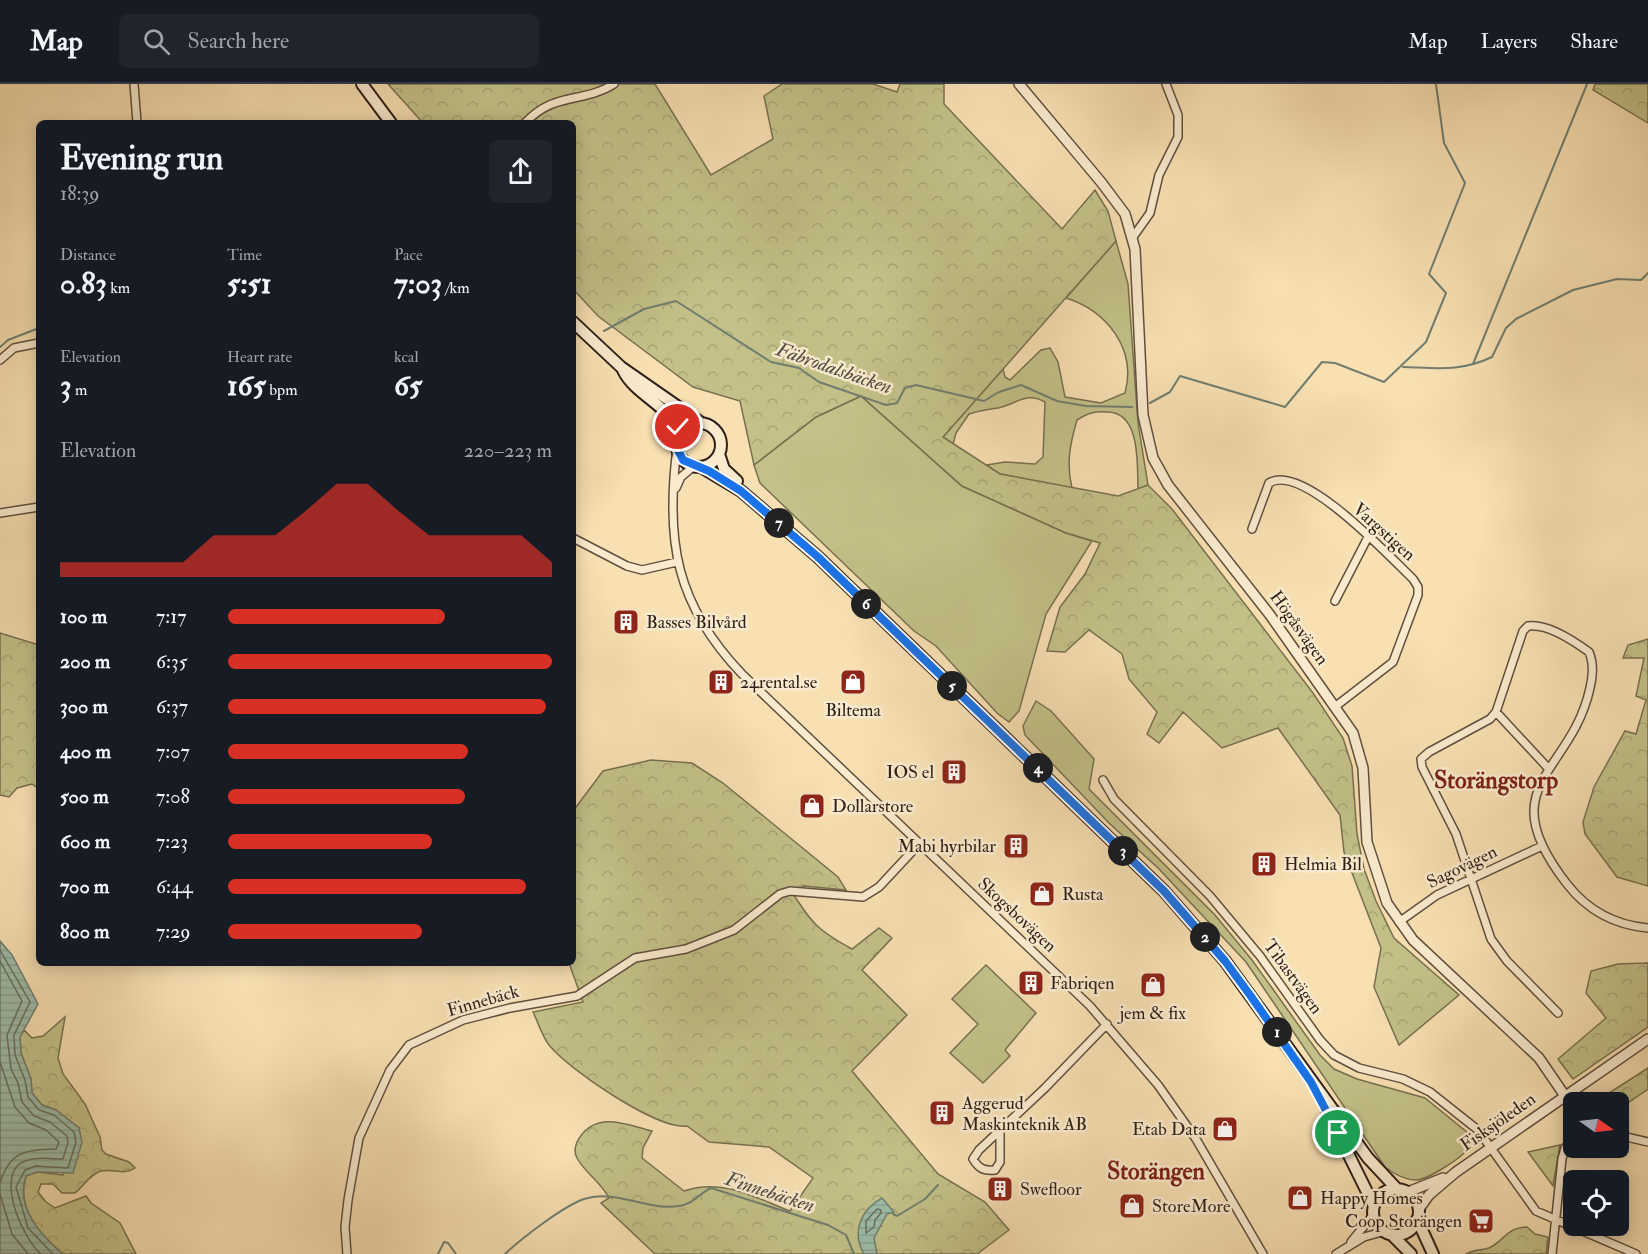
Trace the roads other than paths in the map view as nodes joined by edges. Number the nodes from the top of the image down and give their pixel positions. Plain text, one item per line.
1 (134, 84) edge
2 (362, 84) edge
3 (614, 84) edge
4 (1019, 84) edge
5 (1166, 84) edge
6 (137, 120) edge
7 (390, 120) edge
8 (529, 120) edge
9 (1133, 237) junction
10 (576, 325) edge
11 (36, 344) edge
12 (0, 360) edge
13 (621, 367) junction
14 (700, 422) junction
15 (679, 435) junction
16 (677, 448) junction
17 (720, 454) junction
18 (697, 466) junction
19 (674, 496) junction
20 (36, 507) edge
21 (0, 513) edge
22 (1252, 529) dead end
23 (1368, 537) junction
24 (576, 540) edge
25 (818, 557) junction
26 (677, 562) junction
27 (1335, 601) dead end
28 (1336, 706) junction
29 (1496, 712) junction
30 (1548, 768) junction
31 (1103, 780) dead end
32 (920, 843) junction
33 (1542, 846) junction
34 (1470, 879) junction
35 (1399, 922) junction
36 (1648, 928) edge
37 (1558, 1013) dead end
38 (1107, 1024) junction
39 (1648, 1039) edge
40 (1311, 1082) junction
41 (1571, 1092) edge
42 (1563, 1093) edge
43 (1563, 1097) edge
44 (1000, 1132) junction
45 (1629, 1138) edge
46 (1648, 1142) edge
47 (1491, 1147) junction
48 (1563, 1155) edge
49 (1456, 1172) junction
50 (1396, 1188) junction
51 (1408, 1192) junction
52 (1374, 1211) junction
53 (1418, 1214) junction
54 (1556, 1220) junction
55 (1387, 1233) junction
56 (1339, 1252) edge
57 (347, 1254) edge
58 (1263, 1254) edge
59 (1411, 1254) edge
60 (1433, 1254) edge
61 (1552, 1254) edge
62 (1636, 1254) edge

1 - 6 street
2 - 7 main road
3 - 8 street
4 - 9 street, Högåsvägen
5 - 9 street
9 - 28 street, Högåsvägen
10 - 13 main road
11 - 12 street
13 - 14 main road
13 - 15 main road
14 - 15 main road
14 - 17 main road
15 - 16 main road
16 - 18 main road
16 - 19 street, Skogsbovägen
17 - 18 main road
17 - 25 main road
18 - 19 street
18 - 25 main road
19 - 26 street, Skogsbovägen
20 - 21 street
22 - 23 street, Vargstigen
23 - 27 street
23 - 28 street, Vargstigen
24 - 26 street
25 - 40 main road
26 - 32 street, Skogsbovägen
28 - 35 street, Högåsvägen
29 - 30 street
29 - 30 street
29 - 34 street
30 - 33 street
31 - 47 street, Tibastvägen
32 - 38 street, Skogsbovägen
32 - 57 street, Finnebäck
33 - 34 street, Sagovägen
33 - 36 street
34 - 35 street, Sagovägen
34 - 37 street
35 - 42 street, Högåsvägen
38 - 44 street
38 - 58 street, Skogsbovägen
39 - 41 street, Fisksjöleden
40 - 50 main road
40 - 52 main road
43 - 47 street, Fisksjöleden
44 - 44 street
45 - 46 street
47 - 49 street, Fisksjöleden
47 - 54 street, Tibastvägen
48 - 54 street
49 - 51 street, Fisksjöleden
49 - 53 street, Fisksjöleden
50 - 51 main road
50 - 52 main road
51 - 53 main road
52 - 55 main road
52 - 56 street
53 - 55 main road
53 - 60 main road
54 - 61 street
54 - 62 street, Tibastvägen
55 - 56 street
55 - 59 main road

